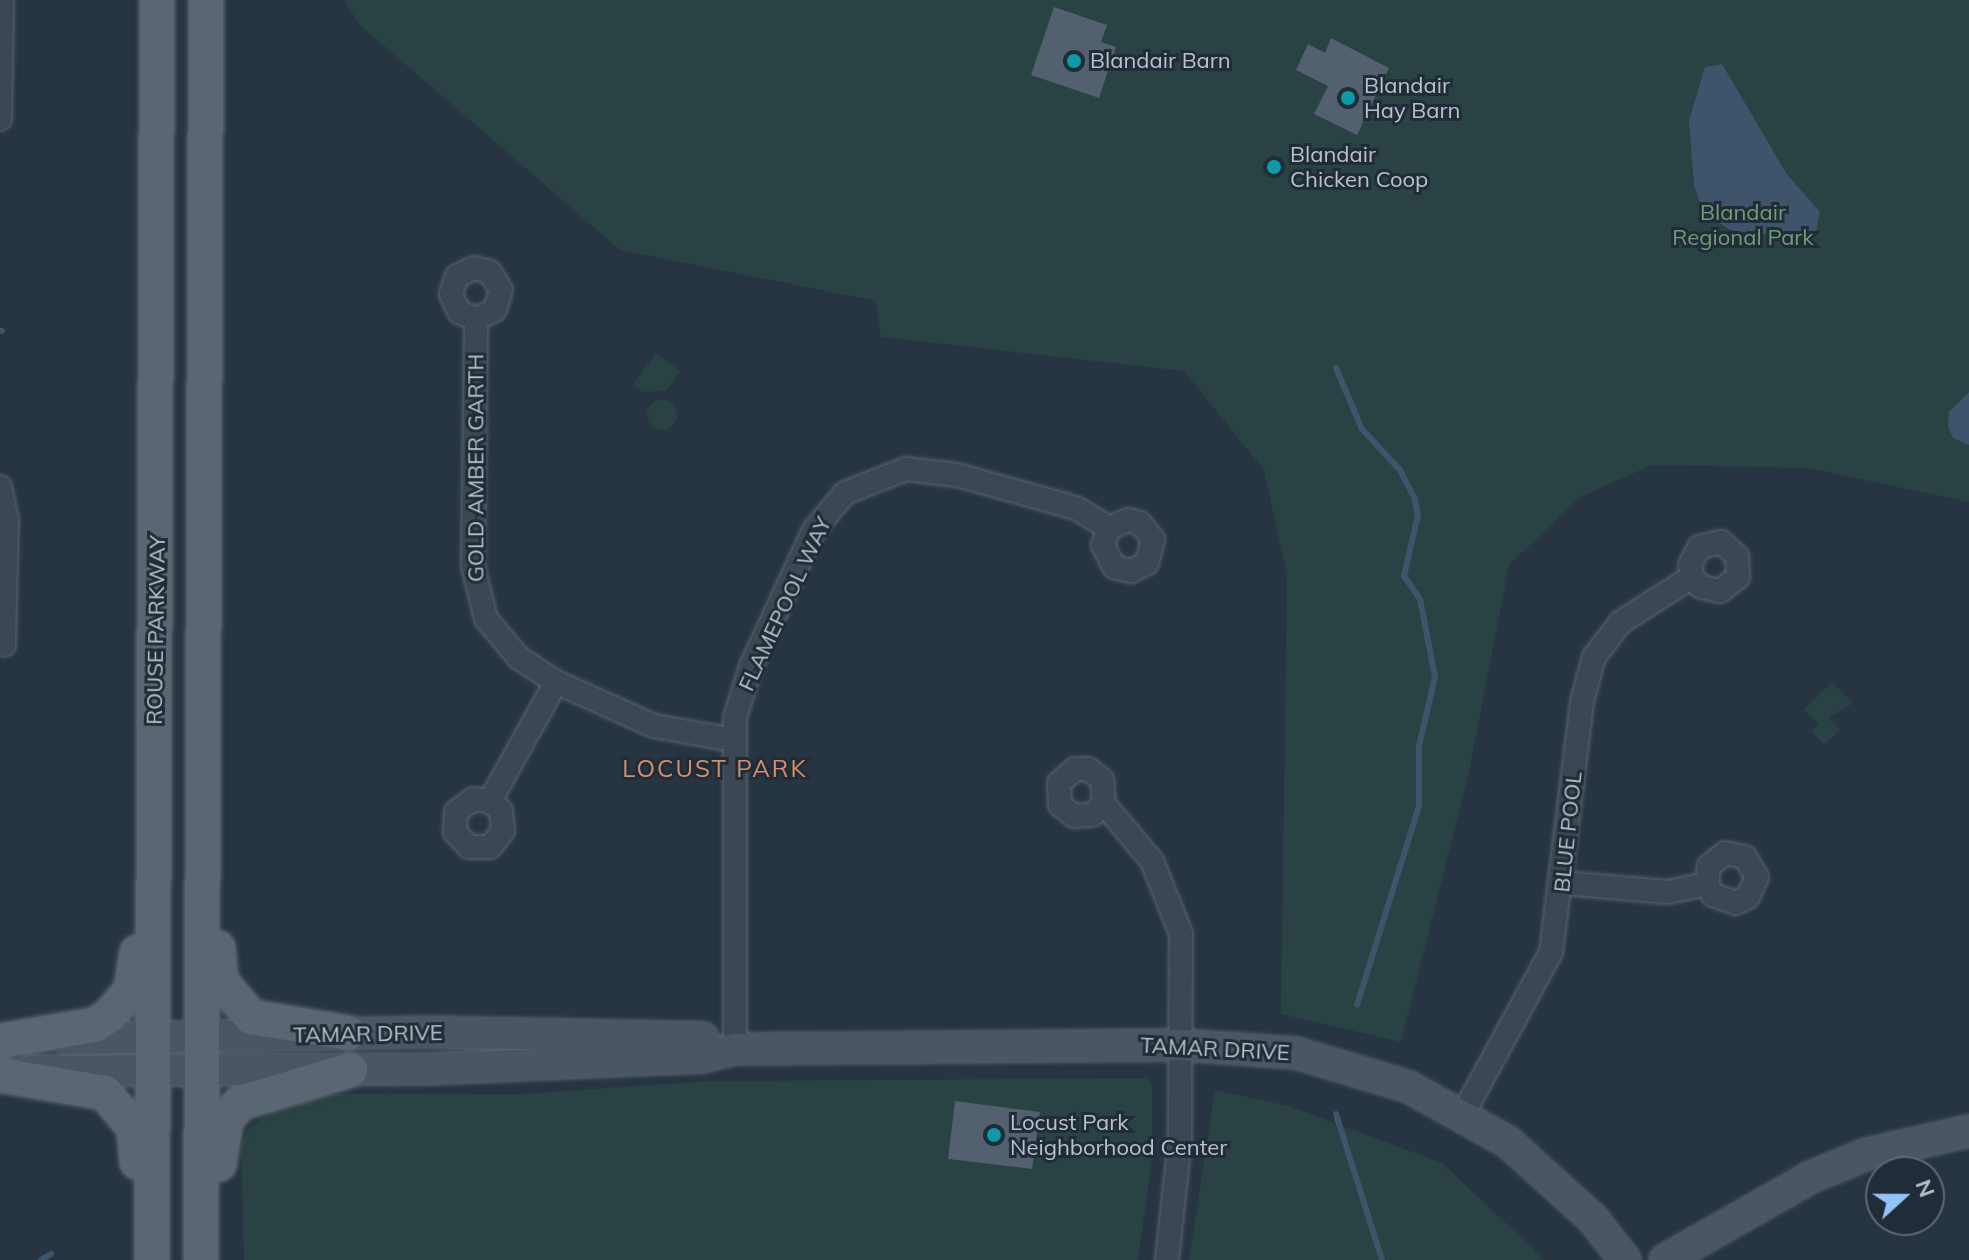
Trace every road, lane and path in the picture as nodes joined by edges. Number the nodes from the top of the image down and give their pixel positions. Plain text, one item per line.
1 (2, 0) edge
2 (157, 0) edge
3 (206, 0) edge
4 (0, 119) edge
5 (476, 319) dead end
6 (0, 487) edge
7 (1109, 528) dead end
8 (1692, 577) dead end
9 (155, 633) junction
10 (4, 645) dead end
11 (556, 682) junction
12 (202, 717) junction
13 (733, 740) junction
14 (490, 801) dead end
15 (1104, 804) dead end
16 (1563, 883) junction
17 (1707, 884) dead end
18 (348, 1033) junction
19 (202, 1034) junction
20 (151, 1035) junction
21 (0, 1041) edge
22 (1182, 1045) junction
23 (735, 1049) junction
24 (203, 1068) junction
25 (152, 1069) junction
26 (350, 1070) junction
27 (0, 1073) edge
28 (1463, 1114) junction
29 (1969, 1131) edge
30 (138, 1260) edge
31 (152, 1260) edge
32 (201, 1260) edge
33 (217, 1260) edge
34 (1167, 1260) edge
35 (1625, 1260) edge
36 (1665, 1260) edge

1 - 4 street
2 - 9 main road, ROUSE PARKWAY
3 - 12 main road, ROUSE PARKWAY
5 - 11 street, GOLD AMBER GARTH
6 - 10 street
7 - 13 street, FLAMEPOOL WAY
8 - 16 street, BLUE POOL
9 - 20 main road, ROUSE PARKWAY
9 - 21 main road
11 - 13 street, GOLD AMBER GARTH
11 - 14 street
12 - 18 main road
12 - 19 main road, ROUSE PARKWAY
13 - 23 street, FLAMEPOOL WAY
15 - 22 street
16 - 17 street
16 - 28 street, BLUE POOL
18 - 19 street, TAMAR DRIVE
18 - 23 street, TAMAR DRIVE
19 - 20 street, TAMAR DRIVE
19 - 24 main road, ROUSE PARKWAY
20 - 21 street, TAMAR DRIVE
20 - 25 main road, ROUSE PARKWAY
22 - 23 street, TAMAR DRIVE
22 - 28 street, TAMAR DRIVE
22 - 34 street
23 - 26 street, TAMAR DRIVE
24 - 25 street, TAMAR DRIVE
24 - 26 street, TAMAR DRIVE
24 - 32 main road, ROUSE PARKWAY
25 - 27 street, TAMAR DRIVE
25 - 31 main road, ROUSE PARKWAY
26 - 33 main road
27 - 30 main road
28 - 35 street, TAMAR DRIVE
29 - 36 street

